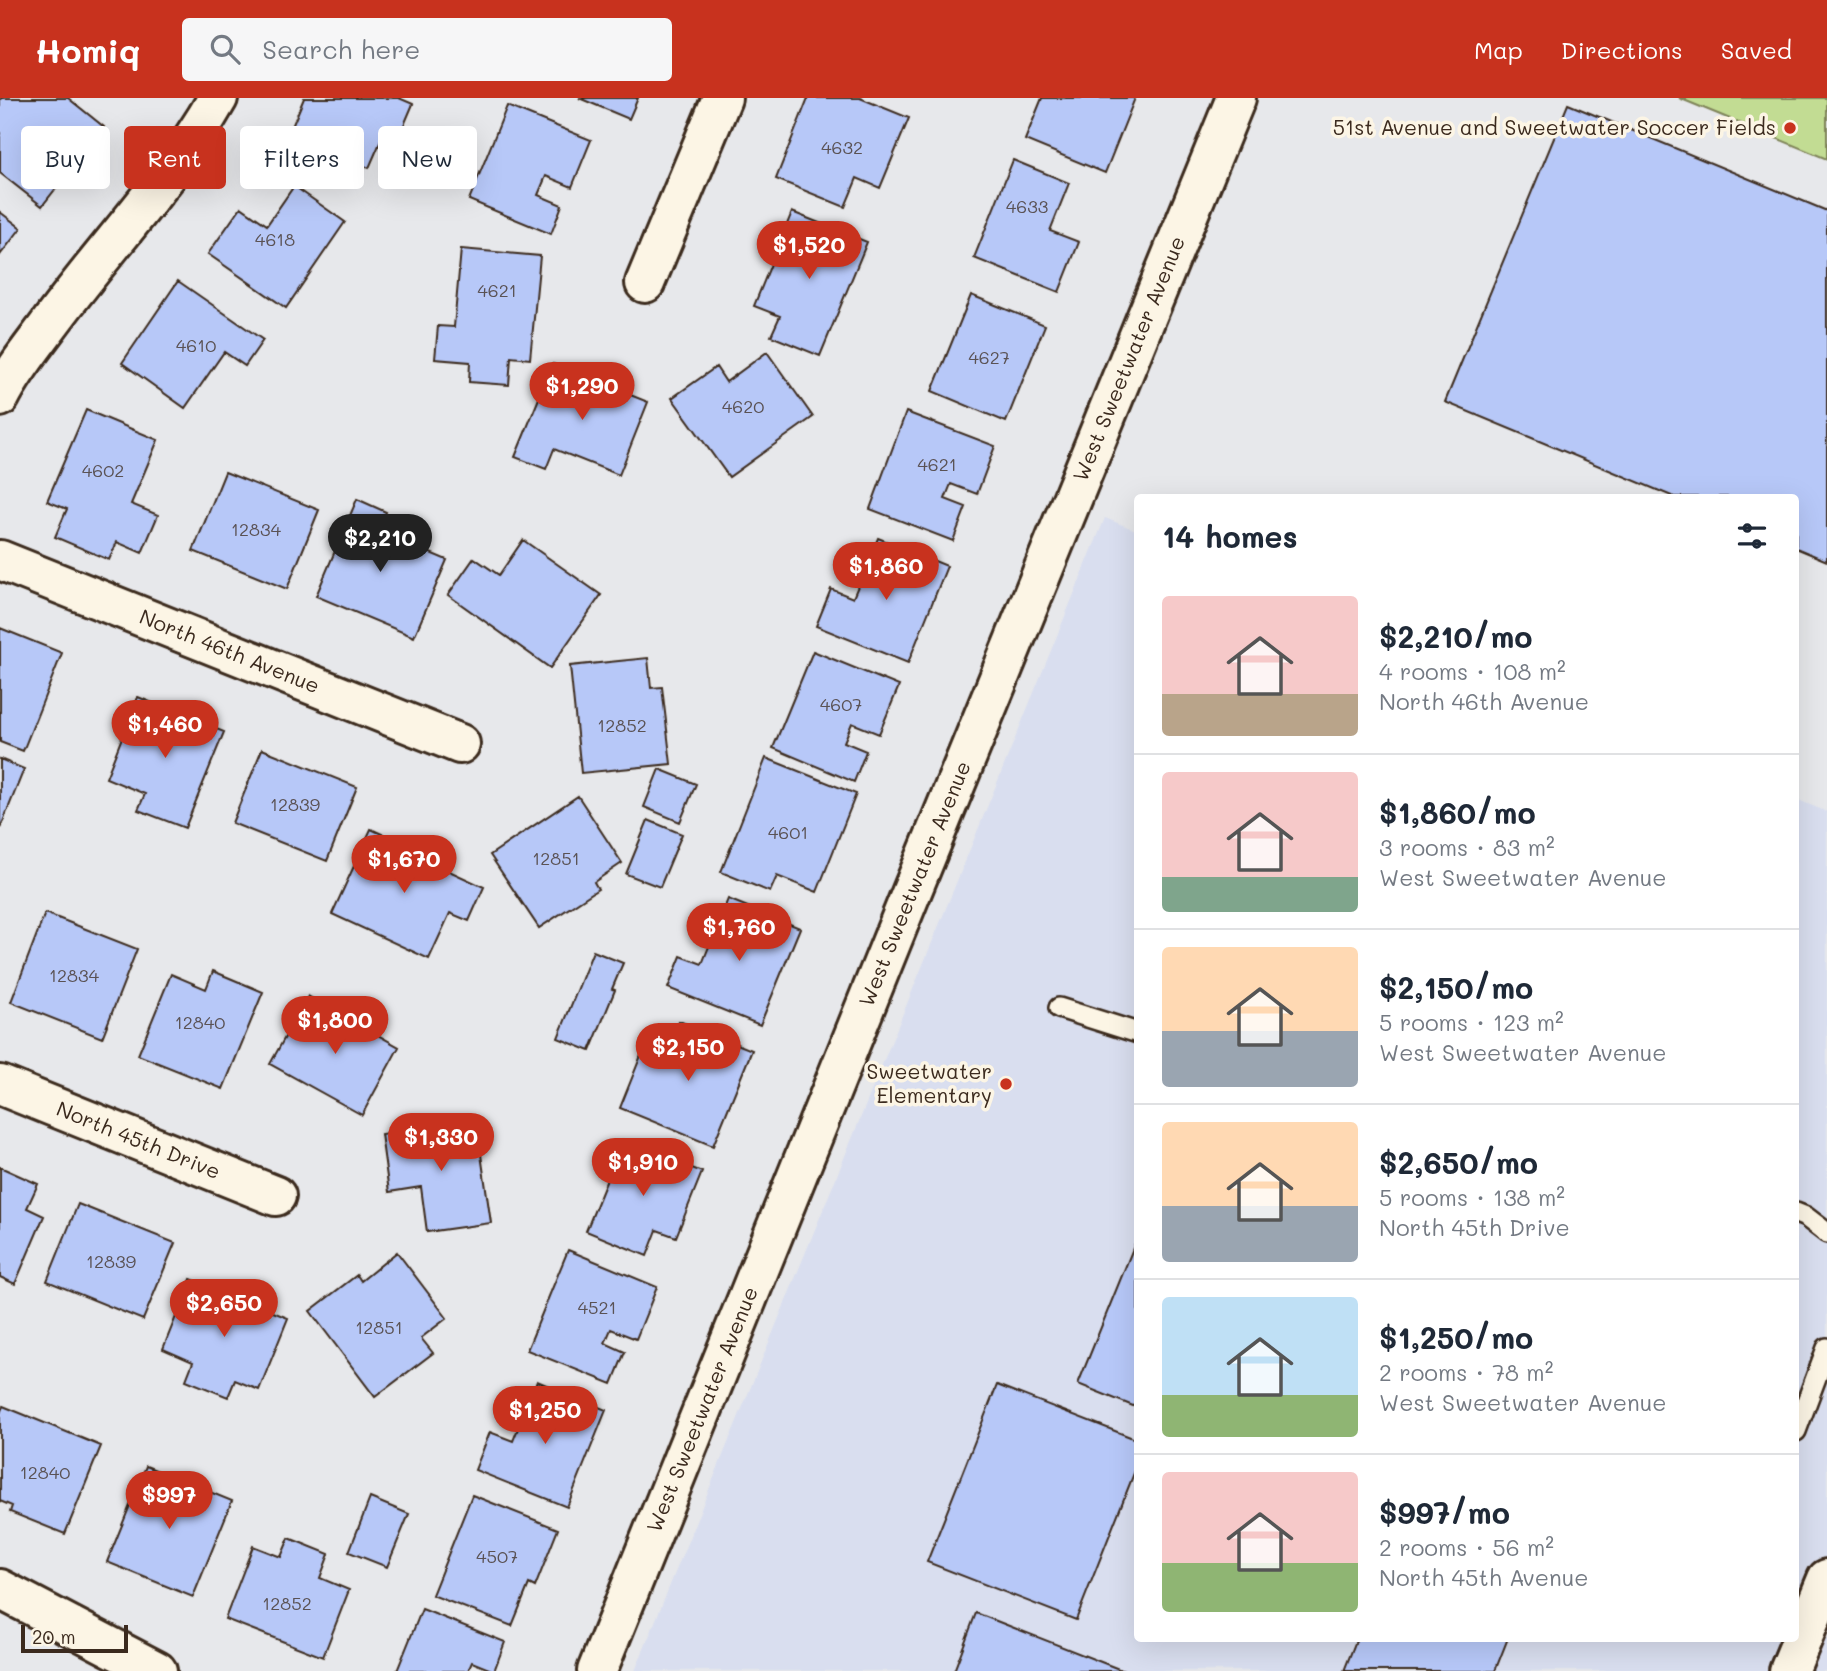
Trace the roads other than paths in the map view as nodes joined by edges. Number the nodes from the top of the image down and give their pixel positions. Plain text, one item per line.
1 (218, 98) edge
2 (722, 98) edge
3 (1236, 98) edge
4 (645, 283) dead end
5 (0, 397) edge
6 (0, 560) edge
7 (460, 744) dead end
8 (1059, 1008) dead end
9 (1134, 1032) edge
10 (0, 1085) edge
11 (276, 1196) dead end
12 (1799, 1214) edge
13 (1827, 1233) edge
14 (1827, 1348) edge
15 (1799, 1423) edge
16 (1827, 1579) edge
17 (0, 1589) edge
18 (116, 1661) edge
19 (158, 1671) edge
20 (597, 1671) edge
21 (1790, 1671) edge

1 - 5 street
2 - 4 street
3 - 20 street, West Sweetwater Avenue
6 - 7 street, North 46th Avenue
8 - 9 lane
10 - 11 street, North 45th Drive
12 - 13 lane
14 - 15 lane
16 - 21 street
17 - 18 street
18 - 19 street

